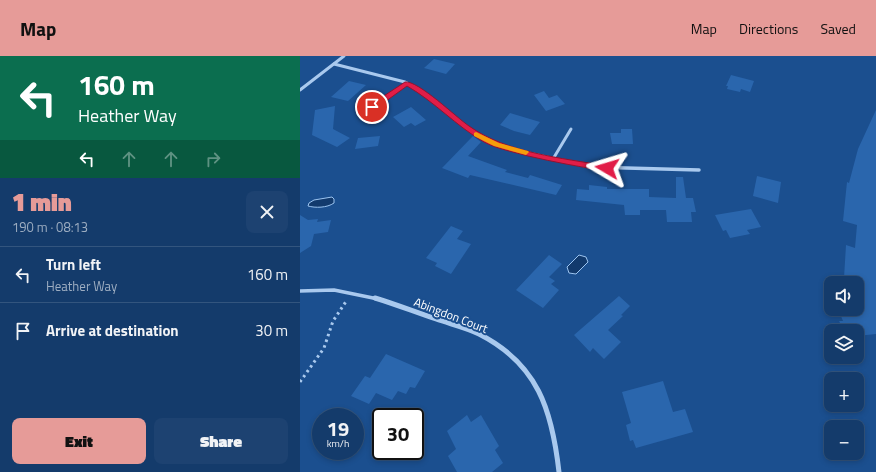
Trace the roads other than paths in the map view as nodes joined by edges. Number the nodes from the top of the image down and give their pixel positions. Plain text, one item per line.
1 (344, 56) edge
2 (334, 64) junction
3 (407, 83) junction
4 (300, 90) edge
5 (372, 107) dead end
6 (571, 129) dead end
7 (553, 159) junction
8 (699, 170) dead end
9 (300, 291) edge
10 (559, 472) edge

1 - 2 street
2 - 3 street
2 - 4 street
3 - 5 street
3 - 7 street
6 - 7 street
7 - 8 street
9 - 10 street, Abingdon Court

